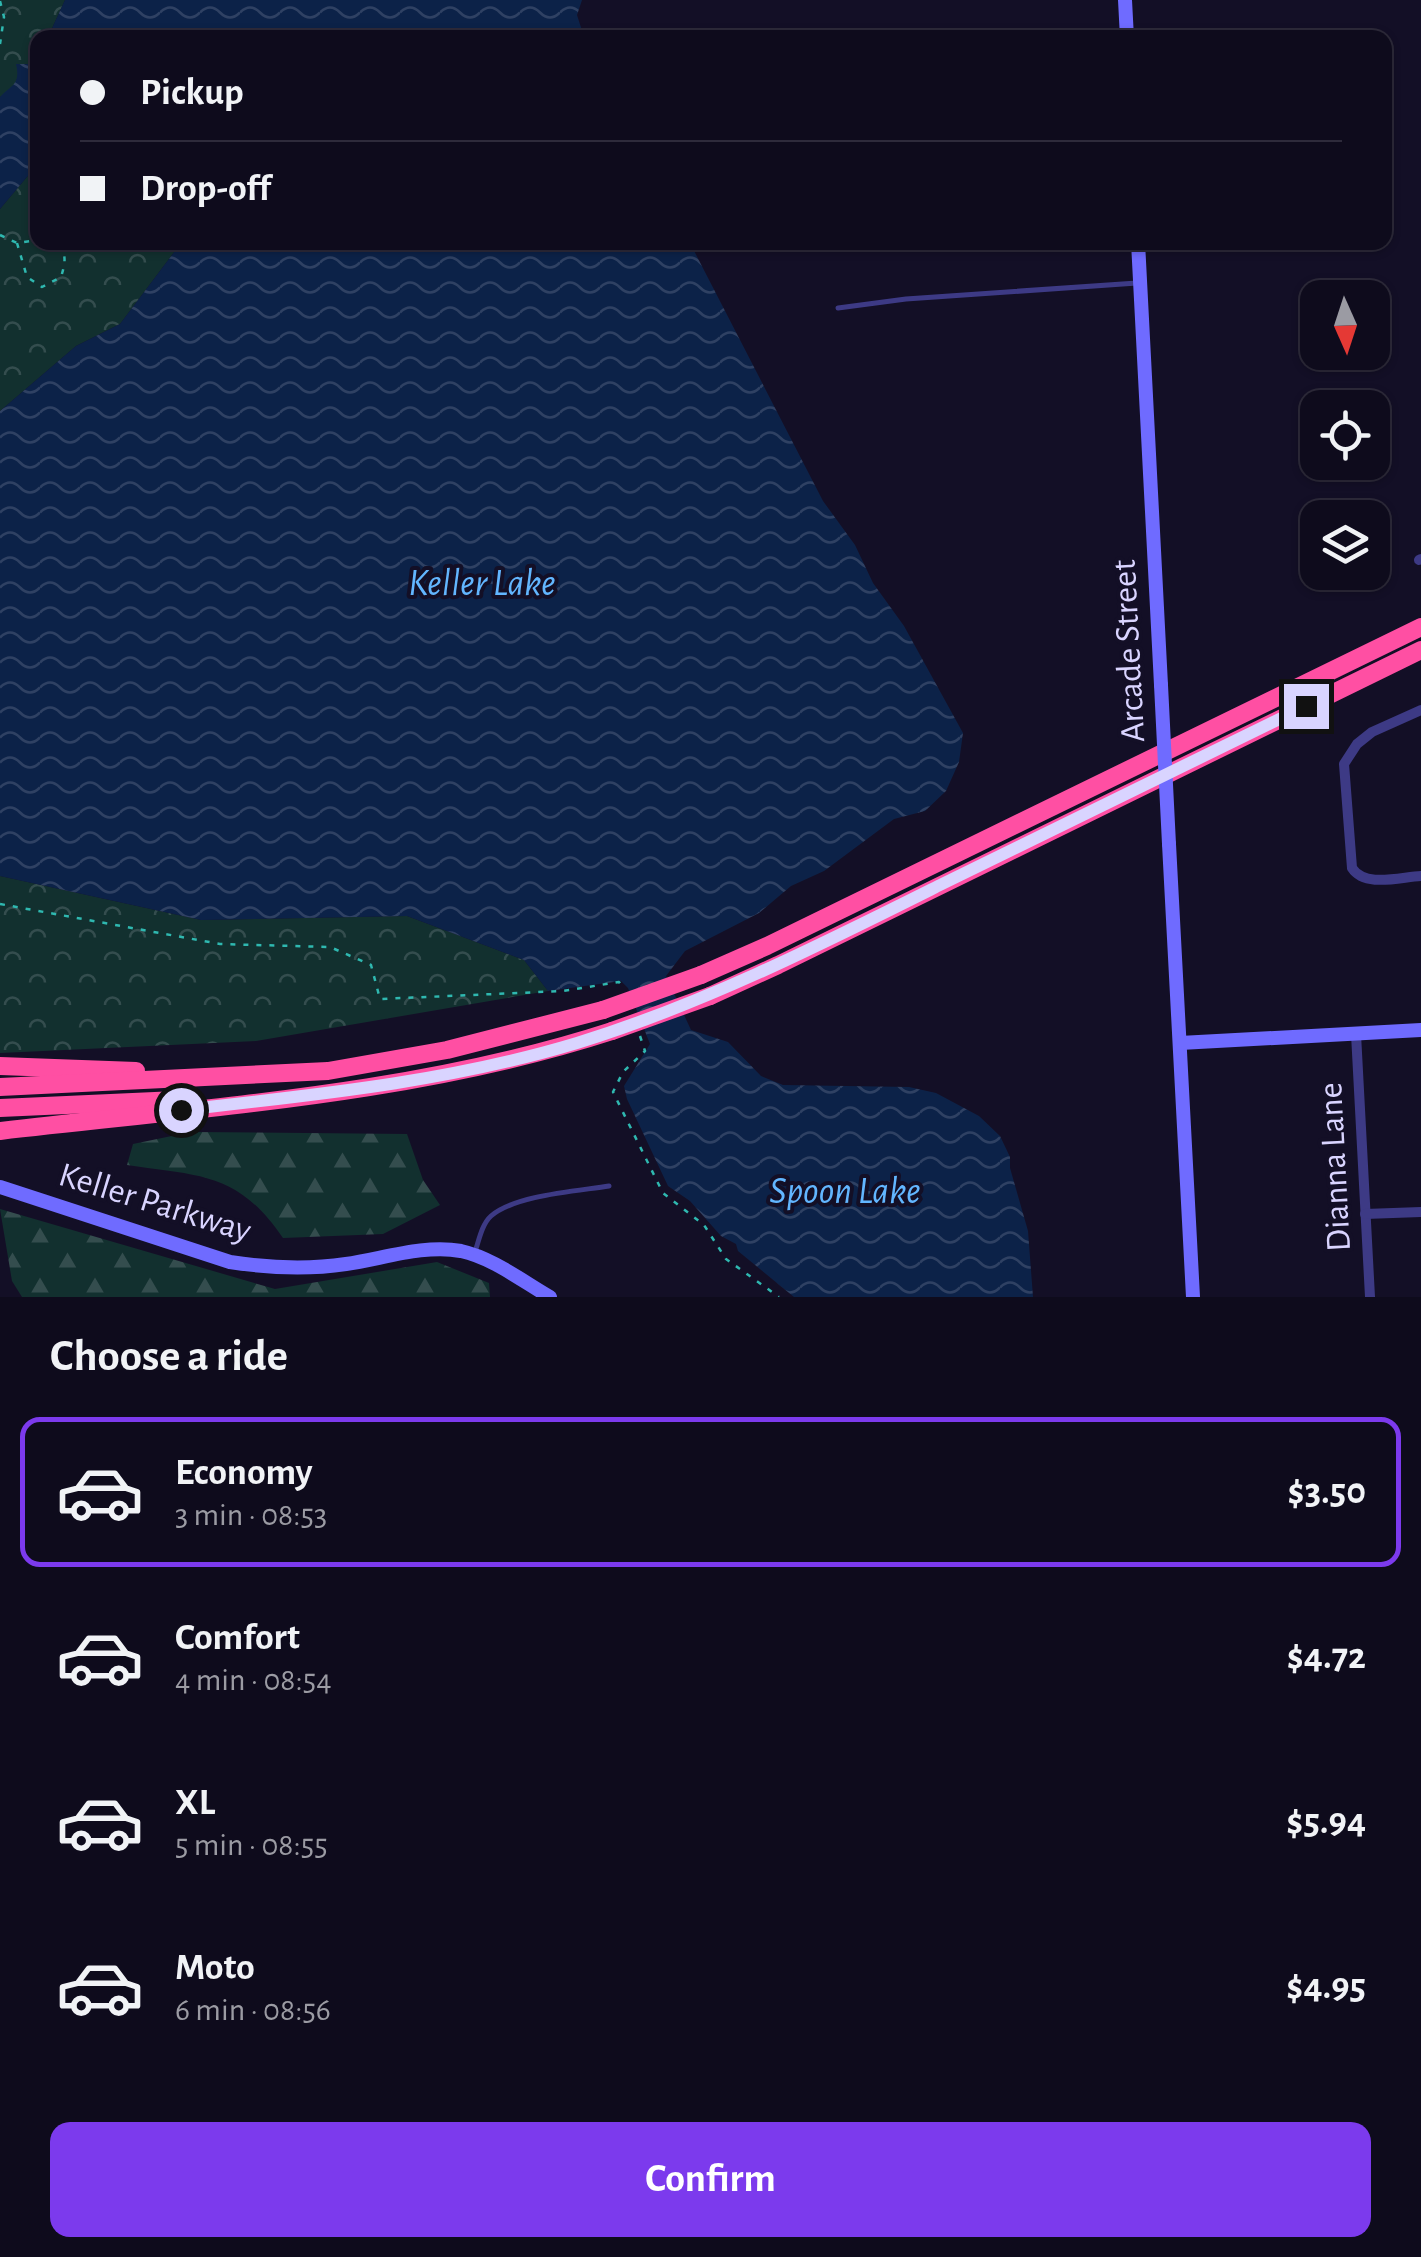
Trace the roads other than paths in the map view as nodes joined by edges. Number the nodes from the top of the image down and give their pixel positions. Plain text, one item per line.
1 (1125, 0) edge
2 (1127, 30) edge
3 (1138, 250) edge
4 (1140, 283) junction
5 (838, 308) dead end
6 (1421, 627) edge
7 (1421, 650) edge
8 (1421, 710) edge
9 (1421, 876) edge
10 (1421, 1030) edge
11 (1356, 1034) junction
12 (1180, 1043) junction
13 (0, 1066) edge
14 (271, 1076) junction
15 (0, 1087) edge
16 (362, 1089) junction
17 (0, 1108) edge
18 (0, 1131) edge
19 (609, 1186) dead end
20 (0, 1187) edge
21 (1421, 1212) edge
22 (1365, 1214) junction
23 (474, 1255) junction
24 (550, 1297) edge
25 (1193, 1297) edge
26 (1370, 1297) edge

1 - 2 street
3 - 4 street, Arcade Street
4 - 5 lane
4 - 12 street, Arcade Street, bridge
6 - 14 highway, bridge
7 - 16 highway, bridge
8 - 9 street
10 - 11 street
11 - 12 street
11 - 22 street, Dianna Lane
12 - 25 street, Arcade Street
13 - 14 highway
14 - 15 highway
16 - 17 highway
16 - 18 highway
19 - 23 lane
20 - 23 street, Keller Parkway
21 - 22 street
22 - 26 street, Dianna Lane
23 - 24 street, Keller Parkway

